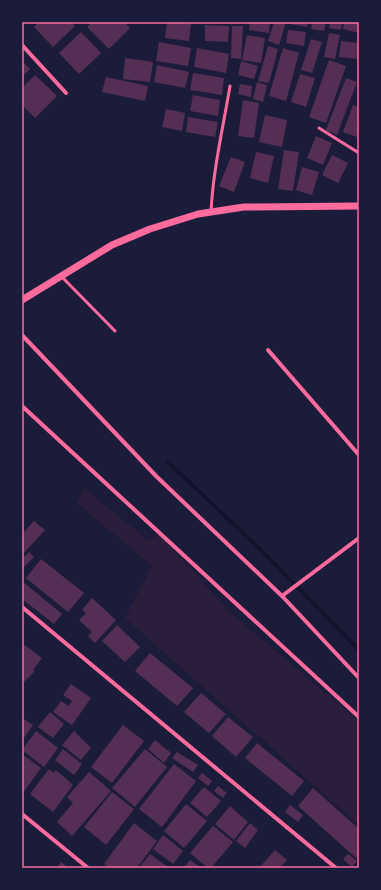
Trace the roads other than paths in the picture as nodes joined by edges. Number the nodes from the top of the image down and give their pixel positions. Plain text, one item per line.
1 (22, 45) edge
2 (230, 86) dead end
3 (66, 93) dead end
4 (318, 128) dead end
5 (359, 153) edge
6 (359, 206) edge
7 (211, 212) junction
8 (61, 275) junction
9 (22, 300) edge
10 (115, 331) dead end
11 (22, 335) edge
12 (268, 350) dead end
13 (22, 406) edge
14 (359, 455) edge
15 (359, 538) edge
16 (282, 596) junction
17 (22, 607) edge
18 (359, 678) edge
19 (359, 716) edge
20 (22, 814) edge
21 (88, 868) edge
22 (336, 868) edge

1 - 3 street
2 - 7 lane
4 - 5 lane
6 - 7 street
7 - 8 street
8 - 9 street
8 - 10 lane
11 - 16 street
12 - 14 street
13 - 19 street
15 - 16 street
16 - 18 street
17 - 22 street
20 - 21 street

